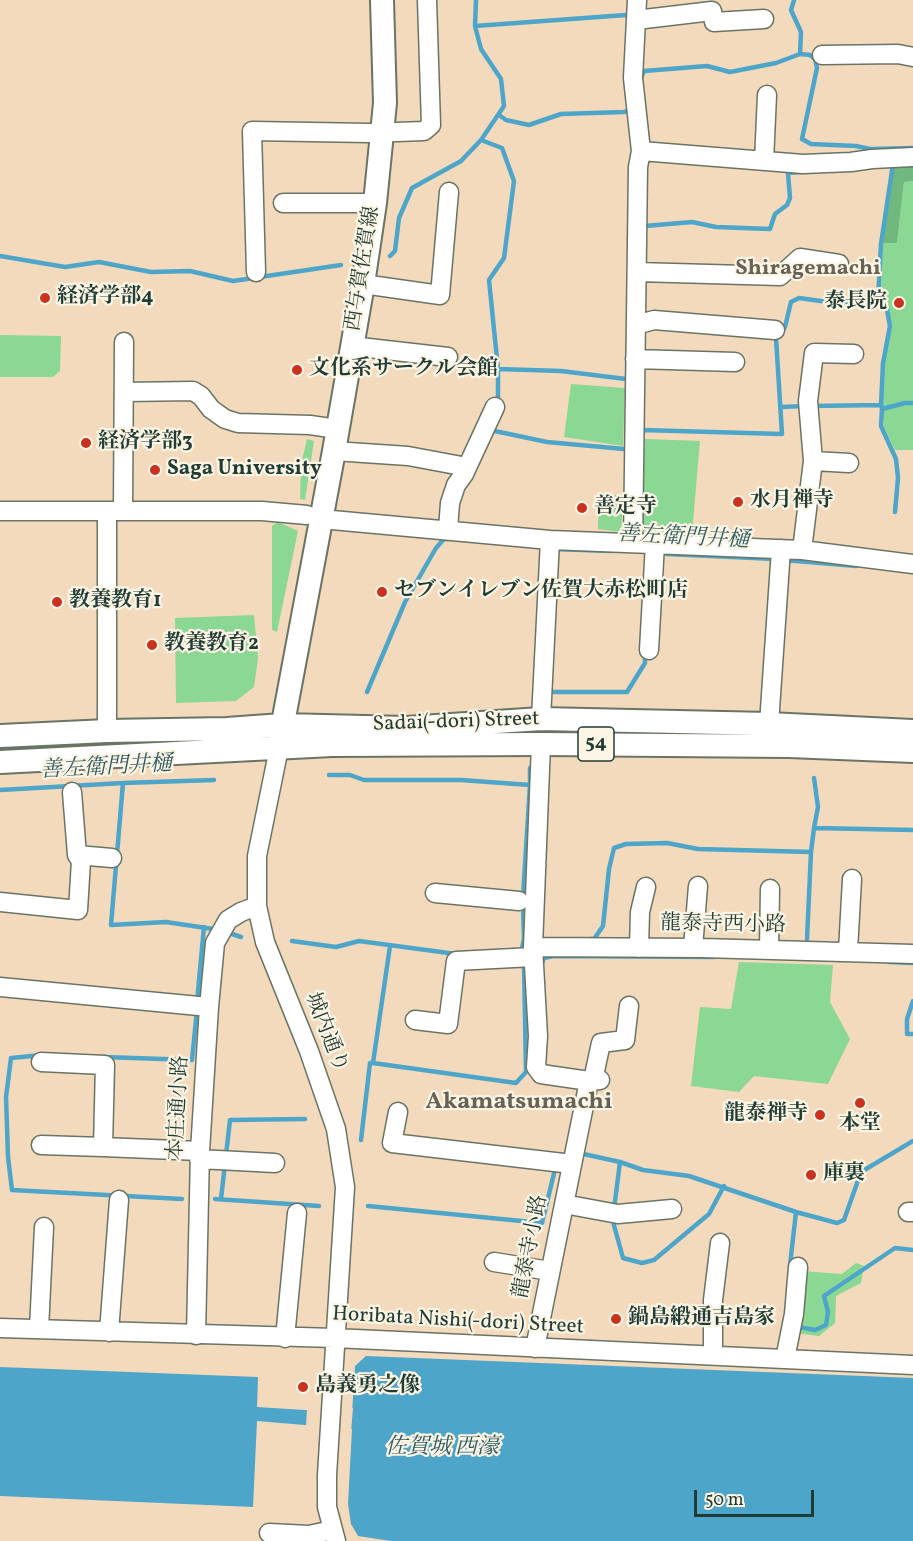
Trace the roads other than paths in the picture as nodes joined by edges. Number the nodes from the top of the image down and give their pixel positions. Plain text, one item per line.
1 (382, 0) edge
2 (428, 0) edge
3 (638, 0) edge
4 (764, 18) dead end
5 (636, 20) junction
6 (822, 55) dead end
7 (913, 57) edge
8 (767, 95) dead end
9 (383, 132) junction
10 (641, 152) junction
11 (913, 157) edge
12 (764, 161) junction
13 (449, 192) dead end
14 (283, 203) dead end
15 (375, 203) junction
16 (839, 264) dead end
17 (256, 272) dead end
18 (637, 272) junction
19 (363, 284) junction
20 (636, 326) junction
21 (775, 330) dead end
22 (124, 342) dead end
23 (351, 346) junction
24 (854, 354) dead end
25 (448, 357) dead end
26 (635, 359) junction
27 (735, 362) dead end
28 (124, 392) junction
29 (495, 407) dead end
30 (337, 429) junction
31 (334, 451) junction
32 (813, 461) junction
33 (849, 463) dead end
34 (467, 467) junction
35 (0, 511) edge
36 (115, 511) junction
37 (314, 517) junction
38 (454, 530) junction
39 (633, 543) junction
40 (550, 546) junction
41 (654, 550) junction
42 (802, 550) junction
43 (780, 556) junction
44 (913, 564) edge
45 (650, 650) dead end
46 (541, 719) junction
47 (769, 724) junction
48 (282, 725) junction
49 (107, 731) junction
50 (913, 731) edge
51 (0, 736) edge
52 (541, 744) junction
53 (279, 748) junction
54 (913, 751) edge
55 (0, 762) edge
56 (72, 792) dead end
57 (77, 855) junction
58 (112, 858) dead end
59 (852, 879) dead end
60 (698, 886) dead end
61 (646, 887) dead end
62 (770, 889) dead end
63 (435, 893) dead end
64 (519, 901) dead end
65 (0, 902) edge
66 (257, 906) junction
67 (639, 948) junction
68 (693, 948) junction
69 (769, 949) junction
70 (848, 951) junction
71 (531, 954) junction
72 (913, 954) edge
73 (0, 987) edge
74 (629, 1006) dead end
75 (201, 1007) junction
76 (415, 1020) dead end
77 (41, 1062) dead end
78 (594, 1080) junction
79 (398, 1112) dead end
80 (41, 1145) dead end
81 (103, 1147) junction
82 (200, 1155) junction
83 (567, 1158) junction
84 (275, 1163) dead end
85 (119, 1200) dead end
86 (564, 1204) junction
87 (672, 1209) dead end
88 (297, 1213) dead end
89 (44, 1227) dead end
90 (720, 1242) dead end
91 (494, 1262) dead end
92 (798, 1267) dead end
93 (550, 1271) junction
94 (0, 1328) edge
95 (39, 1329) junction
96 (109, 1332) junction
97 (196, 1335) junction
98 (285, 1338) junction
99 (334, 1338) junction
100 (535, 1348) junction
101 (713, 1355) junction
102 (785, 1359) junction
103 (913, 1365) edge
104 (269, 1533) dead end
105 (334, 1536) edge

1 - 9 main road, 西与賀佐賀線
2 - 9 street
3 - 5 street
4 - 5 street
5 - 10 street
6 - 7 street
8 - 12 street
9 - 15 main road, 西与賀佐賀線
9 - 17 street
10 - 12 street
10 - 18 street
11 - 12 street
13 - 19 street
14 - 15 street
15 - 19 main road, 西与賀佐賀線
16 - 18 street
18 - 20 street
19 - 23 main road, 西与賀佐賀線
20 - 21 street
20 - 26 street
22 - 28 street
23 - 25 street
23 - 30 main road, 西与賀佐賀線
24 - 32 street
26 - 27 street
26 - 39 street
28 - 30 street
28 - 36 street
29 - 34 street
30 - 31 main road, 西与賀佐賀線
31 - 34 street
31 - 37 main road, 西与賀佐賀線
32 - 33 street
32 - 42 street
34 - 38 street
35 - 36 street
36 - 37 street
36 - 49 street
37 - 38 street
37 - 48 main road, 西与賀佐賀線
38 - 40 street
39 - 40 street
39 - 41 street
40 - 46 street
41 - 43 street
41 - 45 street
42 - 43 street
42 - 44 street
43 - 47 street
46 - 47 main road, Sadai(-dori) Street / 54
46 - 48 main road, Sadai(-dori) Street / 54
47 - 50 main road, Sadai(-dori) Street / 54
48 - 49 main road, Sadai(-dori) Street
48 - 53 main road, 西与賀佐賀線
49 - 51 main road, Sadai(-dori) Street
52 - 53 main road, Sadai(-dori) Street / 54
52 - 54 main road, Sadai(-dori) Street / 54
52 - 71 street
53 - 55 main road, Sadai(-dori) Street
53 - 66 street, 城内通り
56 - 57 street
57 - 58 street
57 - 65 street
59 - 70 street
60 - 68 street
61 - 67 street
62 - 69 street
63 - 64 street
66 - 75 street, 本庄通小路
66 - 99 street, 城内通り
67 - 68 street, 龍泰寺西小路
67 - 71 street, 龍泰寺西小路
68 - 69 street, 龍泰寺西小路
69 - 70 street, 龍泰寺西小路
70 - 72 street, 龍泰寺西小路
71 - 76 street, 龍泰寺西小路
71 - 78 street
73 - 75 street
74 - 78 street, 龍泰寺小路
75 - 82 street, 本庄通小路
77 - 81 street
78 - 83 street, 龍泰寺小路
79 - 83 street
80 - 81 street
81 - 82 street
82 - 84 street
82 - 97 street, 本庄通小路
83 - 86 street, 龍泰寺小路
85 - 96 street
86 - 87 street
86 - 93 street, 龍泰寺小路
88 - 98 street
89 - 95 street
90 - 101 street
91 - 93 street
92 - 102 street
93 - 100 street, 龍泰寺小路
94 - 95 street, Horibata Nishi(-dori) Street
95 - 96 street, Horibata Nishi(-dori) Street
96 - 97 street, Horibata Nishi(-dori) Street
97 - 98 street, Horibata Nishi(-dori) Street
98 - 99 street, Horibata Nishi(-dori) Street
99 - 100 street, Horibata Nishi(-dori) Street
99 - 105 street, 城内通り
100 - 101 street, Horibata Nishi(-dori) Street
101 - 102 street, Horibata Nishi(-dori) Street
102 - 103 street, Horibata Nishi(-dori) Street
104 - 105 street

